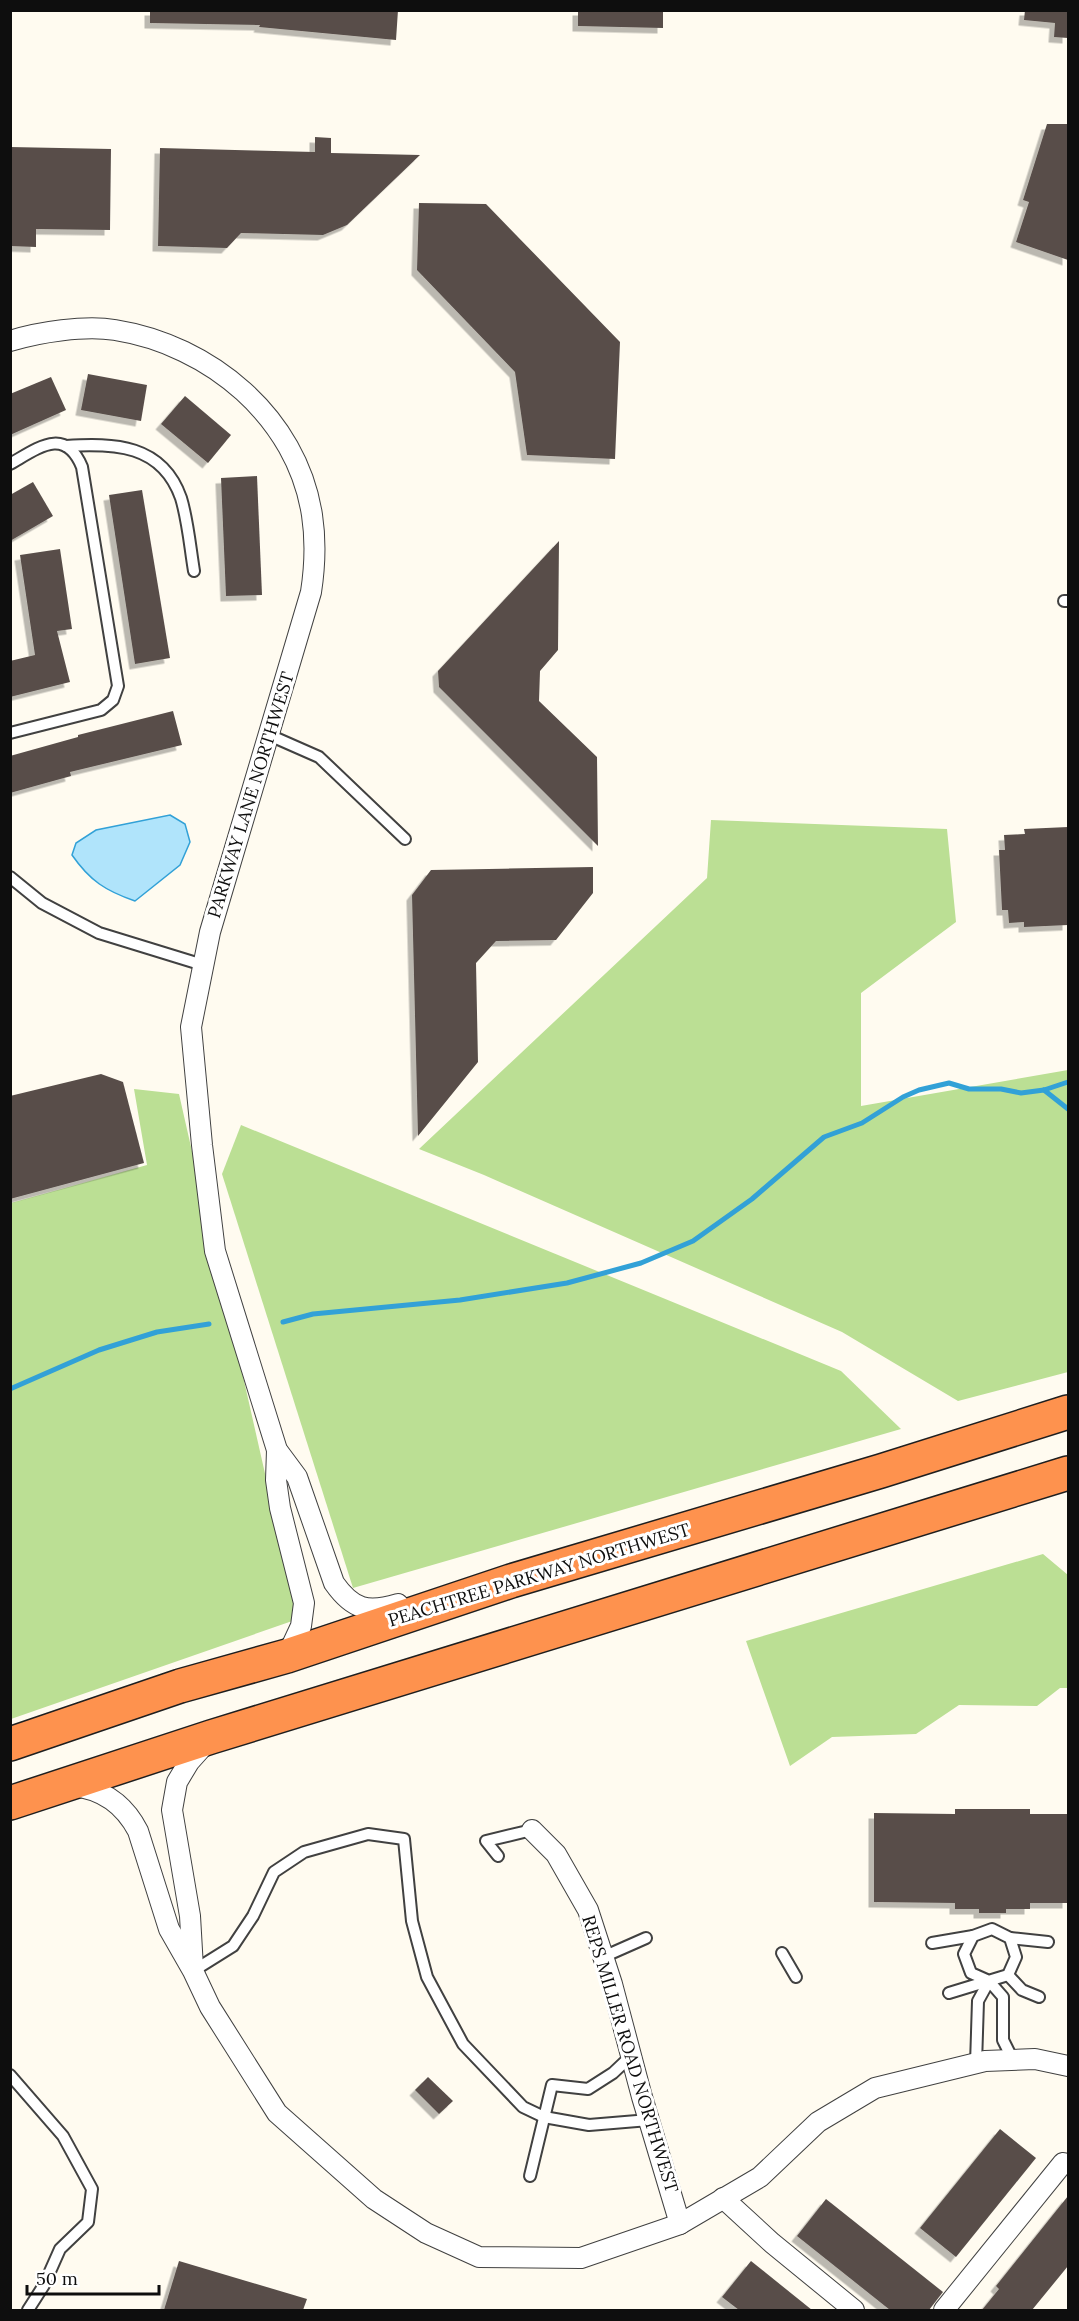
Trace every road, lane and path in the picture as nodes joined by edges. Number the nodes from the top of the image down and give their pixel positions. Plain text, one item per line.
1 (14, 341) edge
2 (66, 446) junction
3 (10, 464) edge
4 (194, 571) dead end
5 (10, 733) edge
6 (268, 735) junction
7 (405, 839) dead end
8 (10, 877) edge
9 (203, 965) junction
10 (1068, 1412) edge
11 (277, 1450) junction
12 (1068, 1473) edge
13 (511, 1581) junction
14 (286, 1656) junction
15 (211, 1737) junction
16 (10, 1744) edge
17 (64, 1785) junction
18 (10, 1803) edge
19 (532, 1830) joint
20 (498, 1856) dead end
21 (973, 1936) junction
22 (646, 1938) dead end
23 (1010, 1938) junction
24 (1048, 1942) dead end
25 (932, 1943) dead end
26 (783, 1953) dead end
27 (603, 1958) junction
28 (193, 1971) junction
29 (1008, 1975) junction
30 (796, 1977) dead end
31 (989, 1981) junction
32 (949, 1993) dead end
33 (1039, 1997) dead end
34 (631, 2056) junction
35 (1013, 2060) junction
36 (976, 2064) junction
37 (1068, 2066) edge
38 (10, 2075) edge
39 (544, 2117) junction
40 (649, 2120) junction
41 (1063, 2163) dead end
42 (530, 2176) dead end
43 (723, 2198) junction
44 (680, 2224) junction
45 (28, 2310) edge
46 (854, 2310) edge
47 (944, 2310) edge

1 - 6 street, PARKWAY LANE NORTHWEST
2 - 3 lane
2 - 4 lane
2 - 5 lane
6 - 7 lane
6 - 9 street, PARKWAY LANE NORTHWEST
8 - 9 lane
9 - 11 street, PARKWAY LANE NORTHWEST
10 - 13 highway, PEACHTREE PARKWAY NORTHWEST
11 - 13 street, PARKWAY LANE NORTHWEST
11 - 14 street, PARKWAY LANE NORTHWEST
12 - 15 highway
13 - 14 highway, PEACHTREE PARKWAY NORTHWEST
14 - 16 highway, PEACHTREE PARKWAY NORTHWEST
15 - 17 highway
15 - 28 street
17 - 18 highway
17 - 28 street
19 - 20 lane
19 - 27 street, REPS MILLER ROAD NORTHWEST
21 - 23 lane
21 - 25 lane
21 - 31 lane
22 - 27 lane
23 - 24 lane
23 - 29 lane
26 - 30 lane
27 - 34 street, REPS MILLER ROAD NORTHWEST
28 - 39 lane
28 - 44 street
29 - 31 lane
29 - 33 lane
31 - 32 lane
31 - 35 lane
31 - 36 lane
34 - 39 lane
34 - 40 street, REPS MILLER ROAD NORTHWEST
35 - 36 street
35 - 37 street
36 - 43 street
38 - 45 lane
39 - 40 lane
39 - 42 lane
40 - 44 street, REPS MILLER ROAD NORTHWEST
41 - 47 street
43 - 44 street
43 - 46 street

